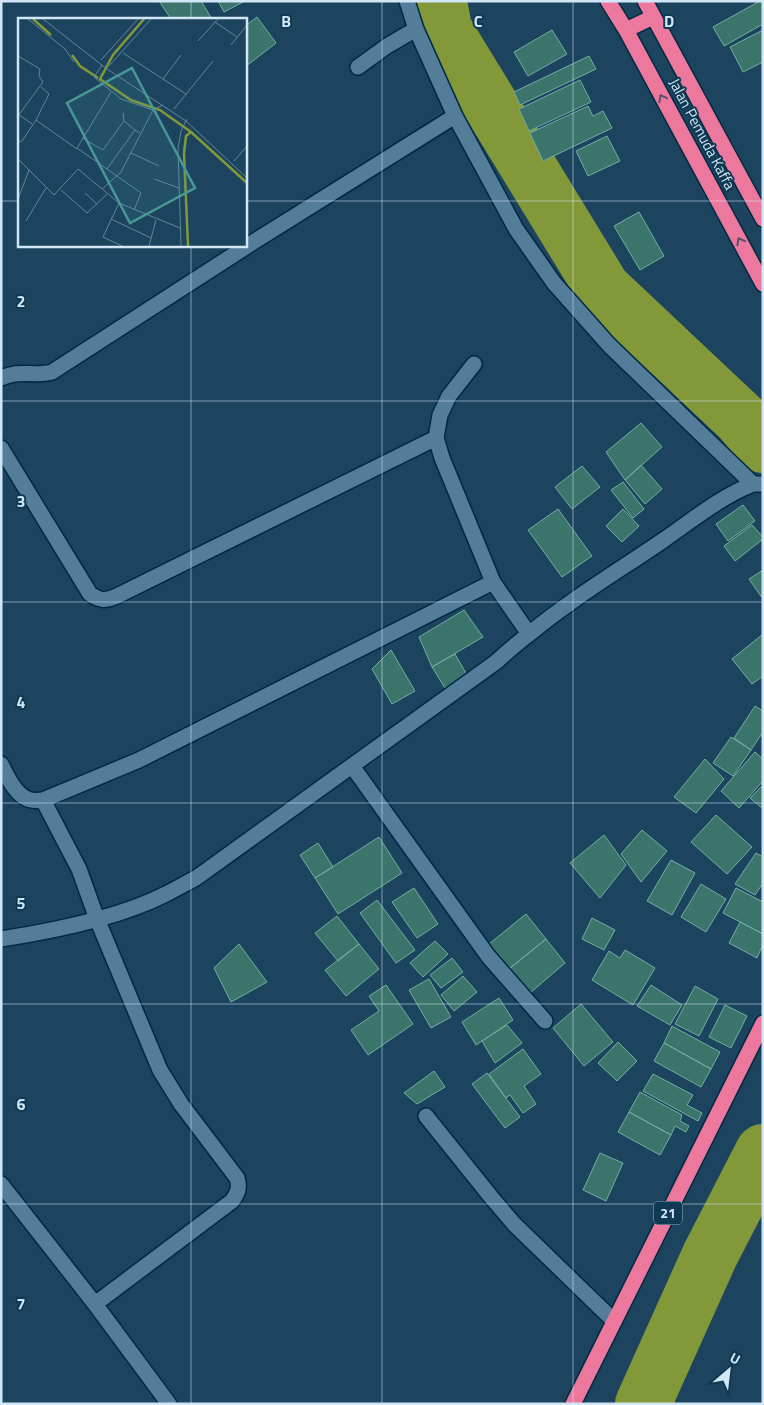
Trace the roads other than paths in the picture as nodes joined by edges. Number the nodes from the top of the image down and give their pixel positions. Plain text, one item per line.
1 (407, 1) edge
2 (608, 1) edge
3 (645, 1) edge
4 (653, 17) junction
5 (416, 29) junction
6 (626, 30) junction
7 (358, 67) dead end
8 (455, 116) junction
9 (763, 219) edge
10 (763, 284) edge
11 (474, 364) dead end
12 (1, 378) edge
13 (436, 438) junction
14 (1, 448) edge
15 (758, 484) edge
16 (493, 582) junction
17 (529, 634) junction
18 (1, 764) edge
19 (352, 766) junction
20 (44, 800) junction
21 (97, 919) junction
22 (1, 938) edge
23 (545, 1021) dead end
24 (763, 1024) edge
25 (426, 1116) dead end
26 (1, 1184) edge
27 (95, 1304) junction
28 (614, 1321) junction
29 (169, 1404) edge
30 (573, 1404) edge

1 - 5 street
2 - 6 highway, Jalan Pemuda Kaffa
3 - 4 highway, Jalan Pemuda Kaffa
4 - 6 highway
4 - 9 highway, Jalan Pemuda Kaffa
5 - 7 street
5 - 8 street
10 -> 6 highway, Jalan Pemuda Kaffa
8 - 12 street
8 - 15 street
11 - 13 street
13 - 14 street
13 - 16 street
15 - 17 street
16 - 17 street
16 - 20 street
17 - 19 street
18 - 20 street
19 - 21 street
19 - 23 street
20 - 21 street
21 - 22 street
21 - 27 street
24 - 28 highway, 21
25 - 28 street
26 - 27 street
27 - 29 street
28 - 30 highway, 21

